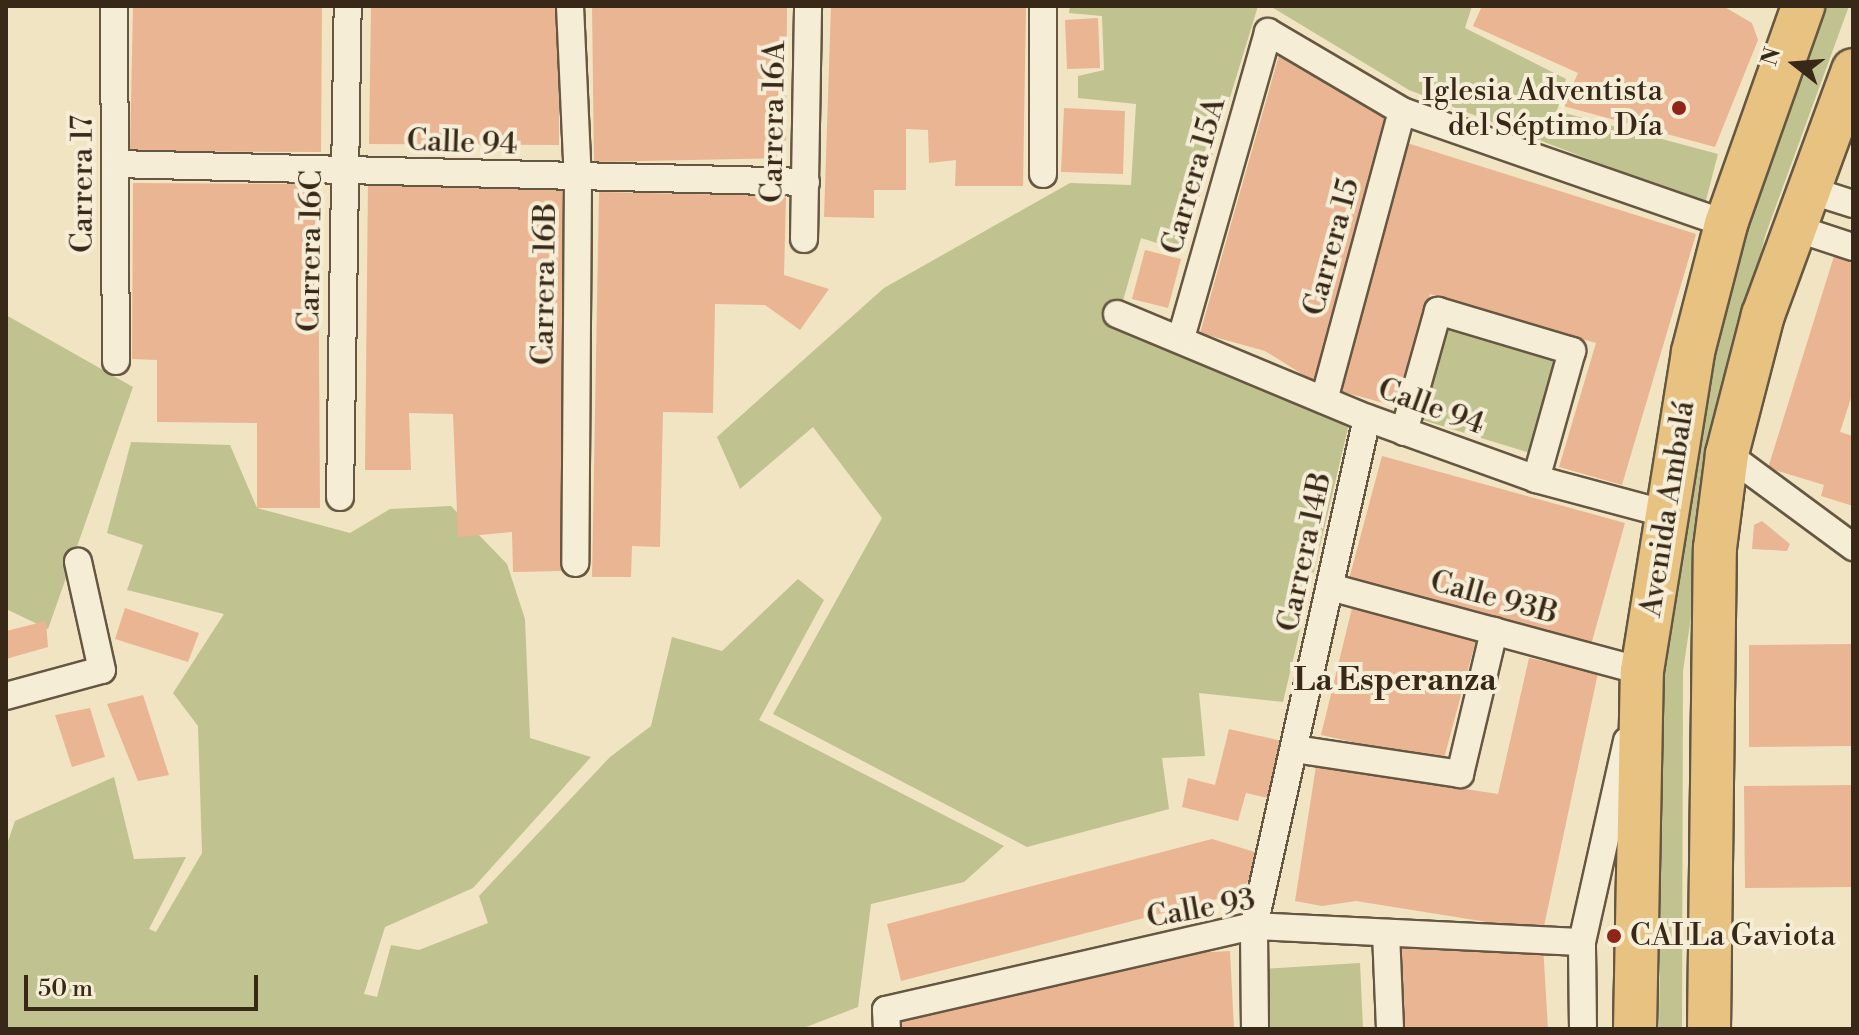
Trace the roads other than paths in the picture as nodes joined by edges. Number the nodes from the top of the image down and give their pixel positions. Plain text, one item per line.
1 (114, 6) edge
2 (348, 6) edge
3 (570, 6) edge
4 (808, 6) edge
5 (1043, 6) edge
6 (1799, 7) edge
7 (1853, 70) edge
8 (1402, 111) junction
9 (116, 164) junction
10 (345, 170) junction
11 (1043, 174) dead end
12 (578, 180) junction
13 (806, 182) junction
14 (1806, 189) junction
15 (1853, 204) edge
16 (1726, 224) junction
17 (1792, 227) junction
18 (804, 239) dead end
19 (1853, 247) edge
20 (1117, 314) dead end
21 (1181, 338) junction
22 (116, 361) dead end
23 (1324, 400) junction
24 (1367, 418) junction
25 (1404, 432) junction
26 (1727, 454) junction
27 (1536, 479) junction
28 (340, 497) dead end
29 (1667, 514) junction
30 (1853, 547) edge
31 (78, 562) dead end
32 (575, 563) dead end
33 (1330, 587) junction
34 (1494, 631) junction
35 (1642, 671) junction
36 (6, 696) edge
37 (1295, 749) junction
38 (1254, 926) junction
39 (1386, 933) junction
40 (1582, 942) junction
41 (887, 1020) edge
42 (1255, 1029) edge
43 (1390, 1029) edge
44 (1583, 1029) edge
45 (1635, 1029) edge
46 (1709, 1029) edge

1 - 9 street, Carrera 17
2 - 10 street, Carrera 16C
3 - 12 street, Carrera 16B
4 - 13 street, Carrera 16A
5 - 11 street
6 - 16 main road, Avenida Ambalá
7 - 14 main road, Avenida Ambalá
8 - 16 street
8 - 21 street, Carrera 15A
8 - 23 street, Carrera 15
9 - 10 street, Calle 94
9 - 22 street, Carrera 17
10 - 12 street, Calle 94
10 - 28 street, Carrera 16C
12 - 13 street, Calle 94
12 - 32 street, Carrera 16B
13 - 18 street, Carrera 16A
14 - 15 street
14 - 17 main road, Avenida Ambalá
16 - 29 main road, Avenida Ambalá
17 - 19 street
17 - 26 main road, Avenida Ambalá
20 - 21 street, Calle 94
21 - 23 street, Calle 94
23 - 24 street, Calle 94
24 - 25 street, Calle 94
24 - 33 street, Carrera 14B
25 - 27 street, Calle 94
25 - 27 street
26 - 30 street
26 - 46 main road, Avenida Ambalá
27 - 29 street, Calle 94
29 - 35 main road, Avenida Ambalá
31 - 36 street
33 - 34 street, Calle 93B
33 - 37 street, Carrera 14B
34 - 35 street, Calle 93B
34 - 37 street
35 - 40 street
35 - 45 main road, Avenida Ambalá
37 - 38 street, Carrera 14B
38 - 39 street, Calle 93
38 - 41 street, Calle 93
38 - 42 street, Carrera 14B
39 - 40 street, Calle 93
39 - 43 street
40 - 44 street

